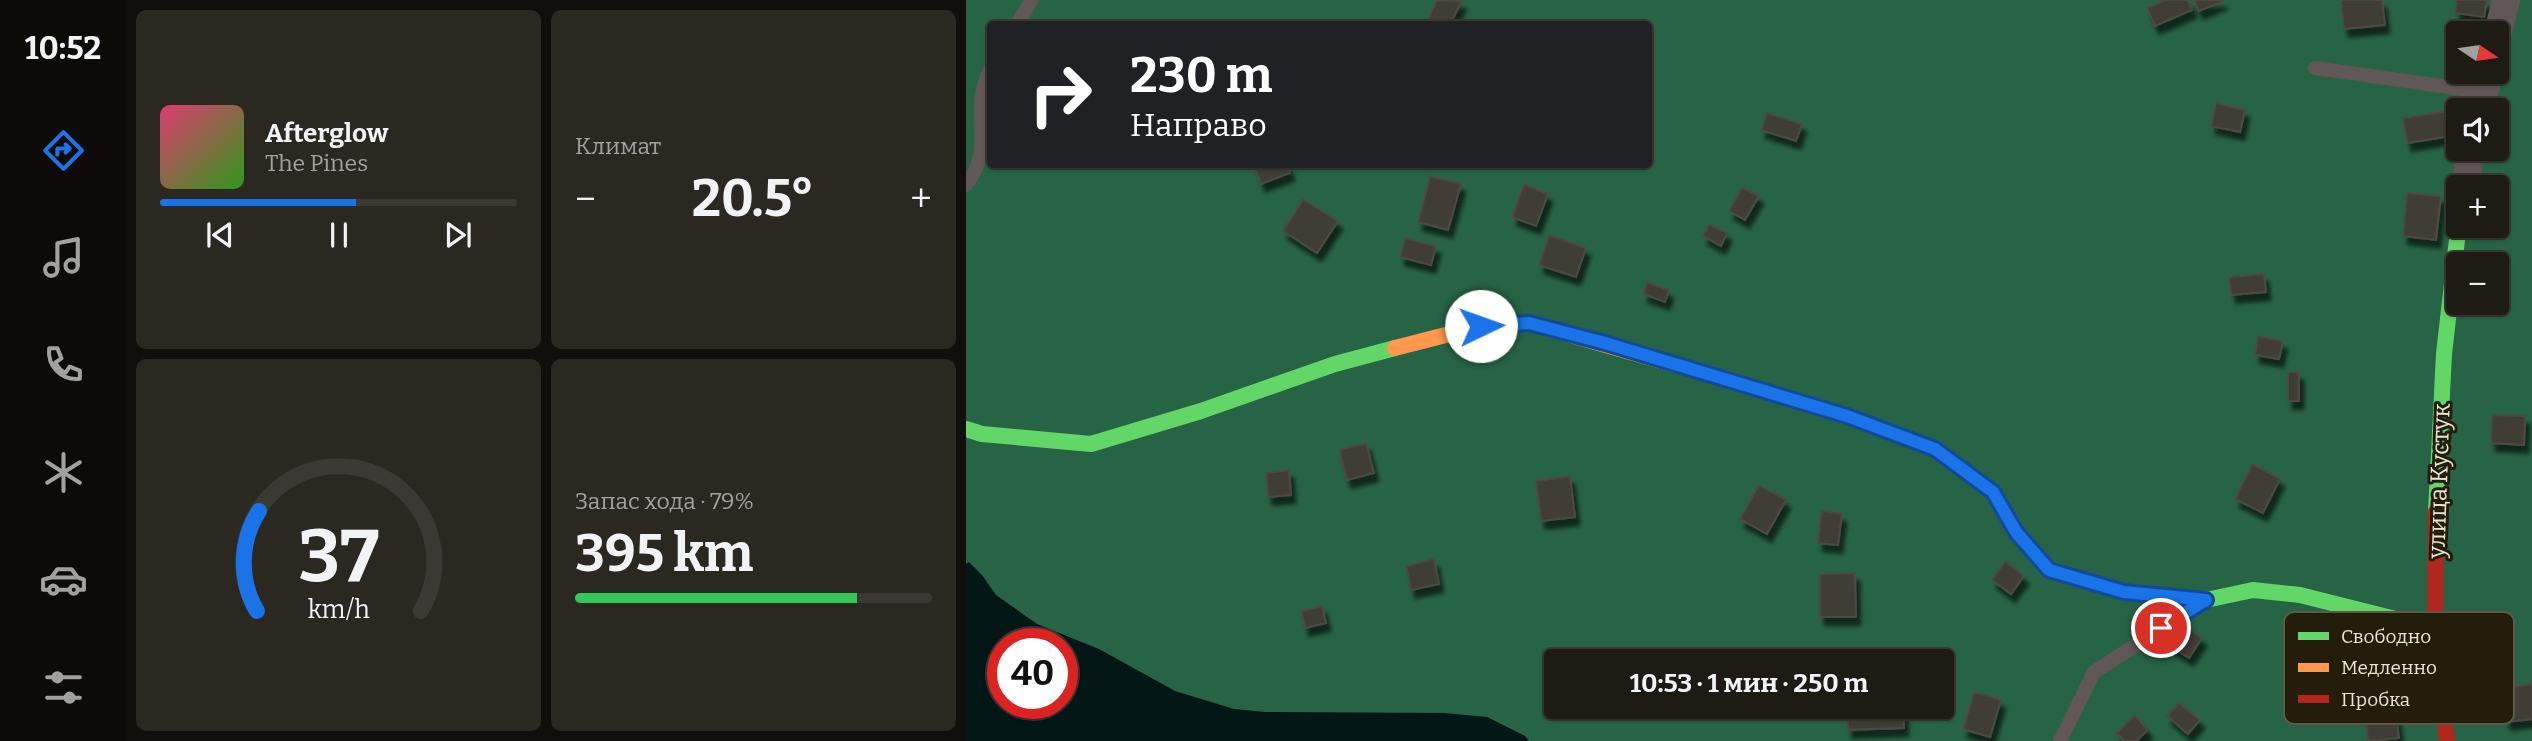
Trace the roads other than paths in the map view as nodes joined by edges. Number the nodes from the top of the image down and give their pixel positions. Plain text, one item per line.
1 (1032, 0) edge
2 (2507, 0) edge
3 (1019, 21) edge
4 (2501, 21) edge
5 (2315, 68) dead end
6 (987, 76) edge
7 (2484, 91) edge
8 (966, 185) edge
9 (2457, 238) edge
10 (966, 429) edge
11 (2206, 600) junction
12 (2368, 612) edge
13 (2435, 612) edge
14 (2060, 741) edge

1 - 3 lane
2 - 4 street
5 - 7 lane
6 - 8 lane
9 - 13 street, улица Кустук
10 - 11 street
11 - 12 street
11 - 14 lane

